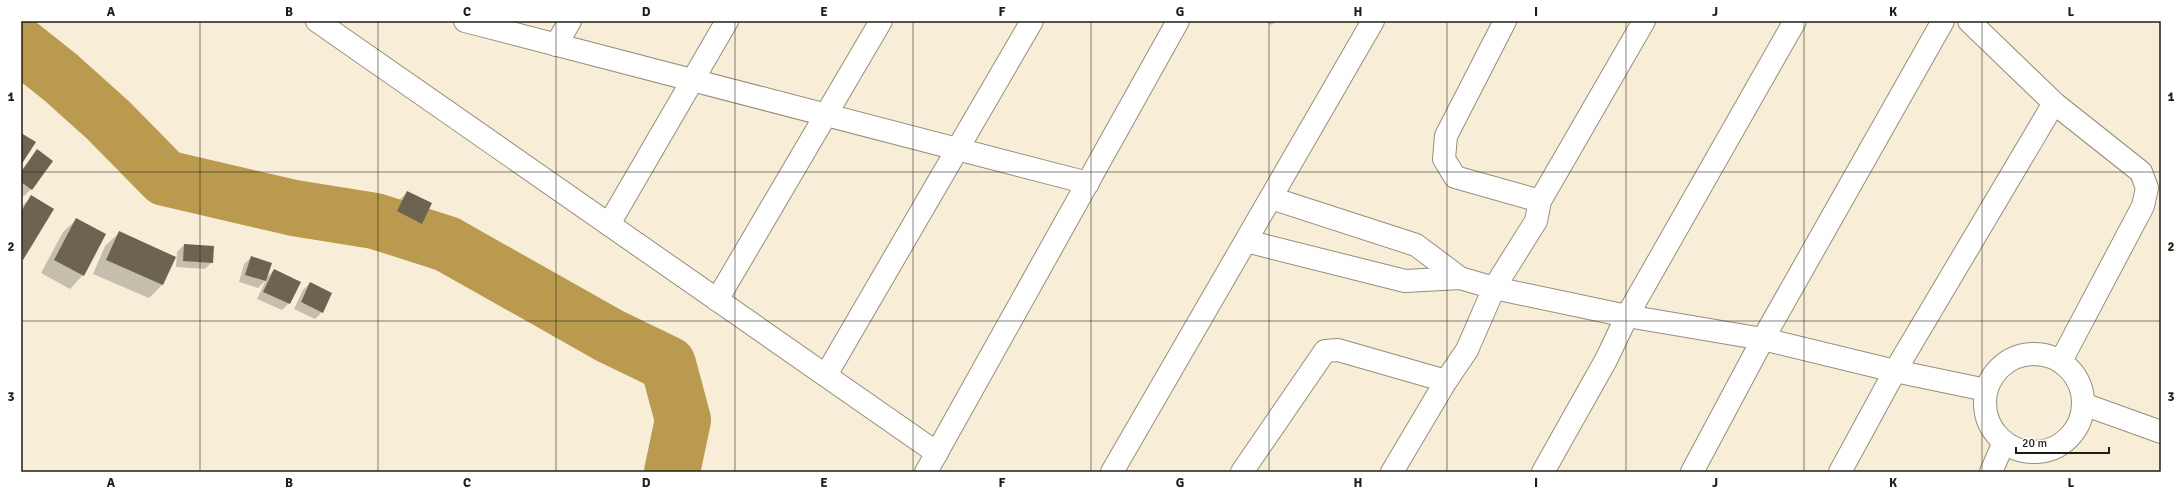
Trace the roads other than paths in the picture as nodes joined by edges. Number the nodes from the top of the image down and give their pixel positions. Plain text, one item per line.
1 (317, 21) edge
2 (465, 21) edge
3 (570, 21) edge
4 (727, 21) edge
5 (880, 21) edge
6 (1032, 21) edge
7 (1178, 21) edge
8 (1373, 21) edge
9 (1505, 21) edge
10 (1644, 21) edge
11 (1795, 21) edge
12 (1943, 21) edge
13 (1969, 21) edge
14 (556, 45) junction
15 (692, 80) junction
16 (2054, 103) junction
17 (826, 115) junction
18 (957, 149) junction
19 (1088, 183) junction
20 (1271, 198) junction
21 (1540, 201) junction
22 (609, 224) junction
23 (1246, 241) junction
24 (1460, 278) junction
25 (1494, 288) junction
26 (717, 300) junction
27 (1627, 316) junction
28 (1763, 339) junction
29 (2060, 361) junction
30 (1895, 370) junction
31 (826, 375) junction
32 (1446, 381) junction
33 (1986, 390) junction
34 (2084, 404) junction
35 (2161, 432) edge
36 (2004, 442) junction
37 (937, 453) junction
38 (926, 472) edge
39 (1112, 472) edge
40 (1242, 472) edge
41 (1392, 472) edge
42 (1543, 472) edge
43 (1692, 472) edge
44 (1840, 472) edge
45 (1991, 472) edge

1 - 22 street
2 - 14 street
3 - 14 street
4 - 15 street
5 - 17 street
6 - 18 street
7 - 19 street
8 - 20 street
9 - 21 street
10 - 21 street
11 - 27 street
12 - 28 street
13 - 16 street
14 - 15 street
15 - 17 street
15 - 22 street
16 - 29 street
16 - 30 street
17 - 18 street
17 - 26 street
18 - 19 street
18 - 31 street
19 - 37 street
20 - 23 street
20 - 24 street
21 - 25 street
22 - 26 street
23 - 24 street
23 - 39 street
24 - 25 street
25 - 27 street
25 - 32 street
26 - 31 street
27 - 28 street
27 - 42 street
28 - 30 street
28 - 43 street
29 - 33 street
29 - 34 street
30 - 33 street
30 - 44 street
31 - 37 street
32 - 40 street
32 - 41 street
33 - 36 street
34 - 35 street
34 - 36 street
36 - 45 street
37 - 38 street

